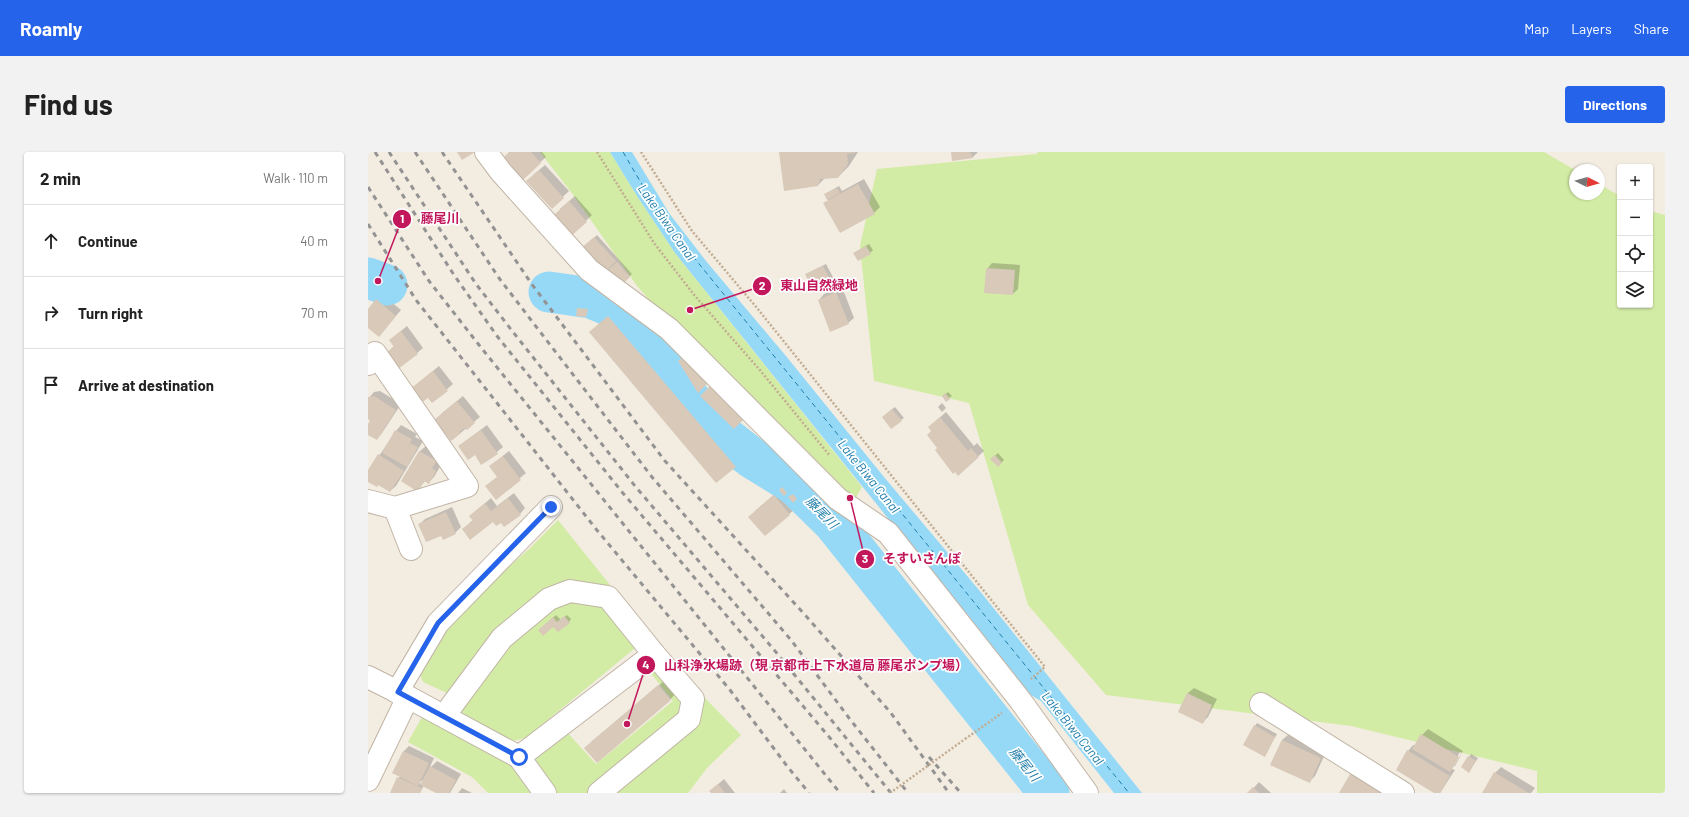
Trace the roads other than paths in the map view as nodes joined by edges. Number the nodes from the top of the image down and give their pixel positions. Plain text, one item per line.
1 (486, 152) edge
2 (368, 364) edge
3 (368, 501) edge
4 (551, 507) dead end
5 (395, 508) junction
6 (412, 549) dead end
7 (654, 654) junction
8 (368, 677) edge
9 (403, 694) junction
10 (1261, 704) dead end
11 (444, 716) junction
12 (519, 757) junction
13 (368, 780) edge
14 (545, 793) edge
15 (599, 793) edge
16 (1088, 793) edge
17 (1403, 793) edge

1 - 16 street
2 - 5 street
3 - 5 street
4 - 9 street
5 - 6 street
7 - 11 street
7 - 12 street
7 - 15 street
8 - 9 street
9 - 11 street
9 - 13 street
10 - 17 street
11 - 12 street
12 - 14 street

